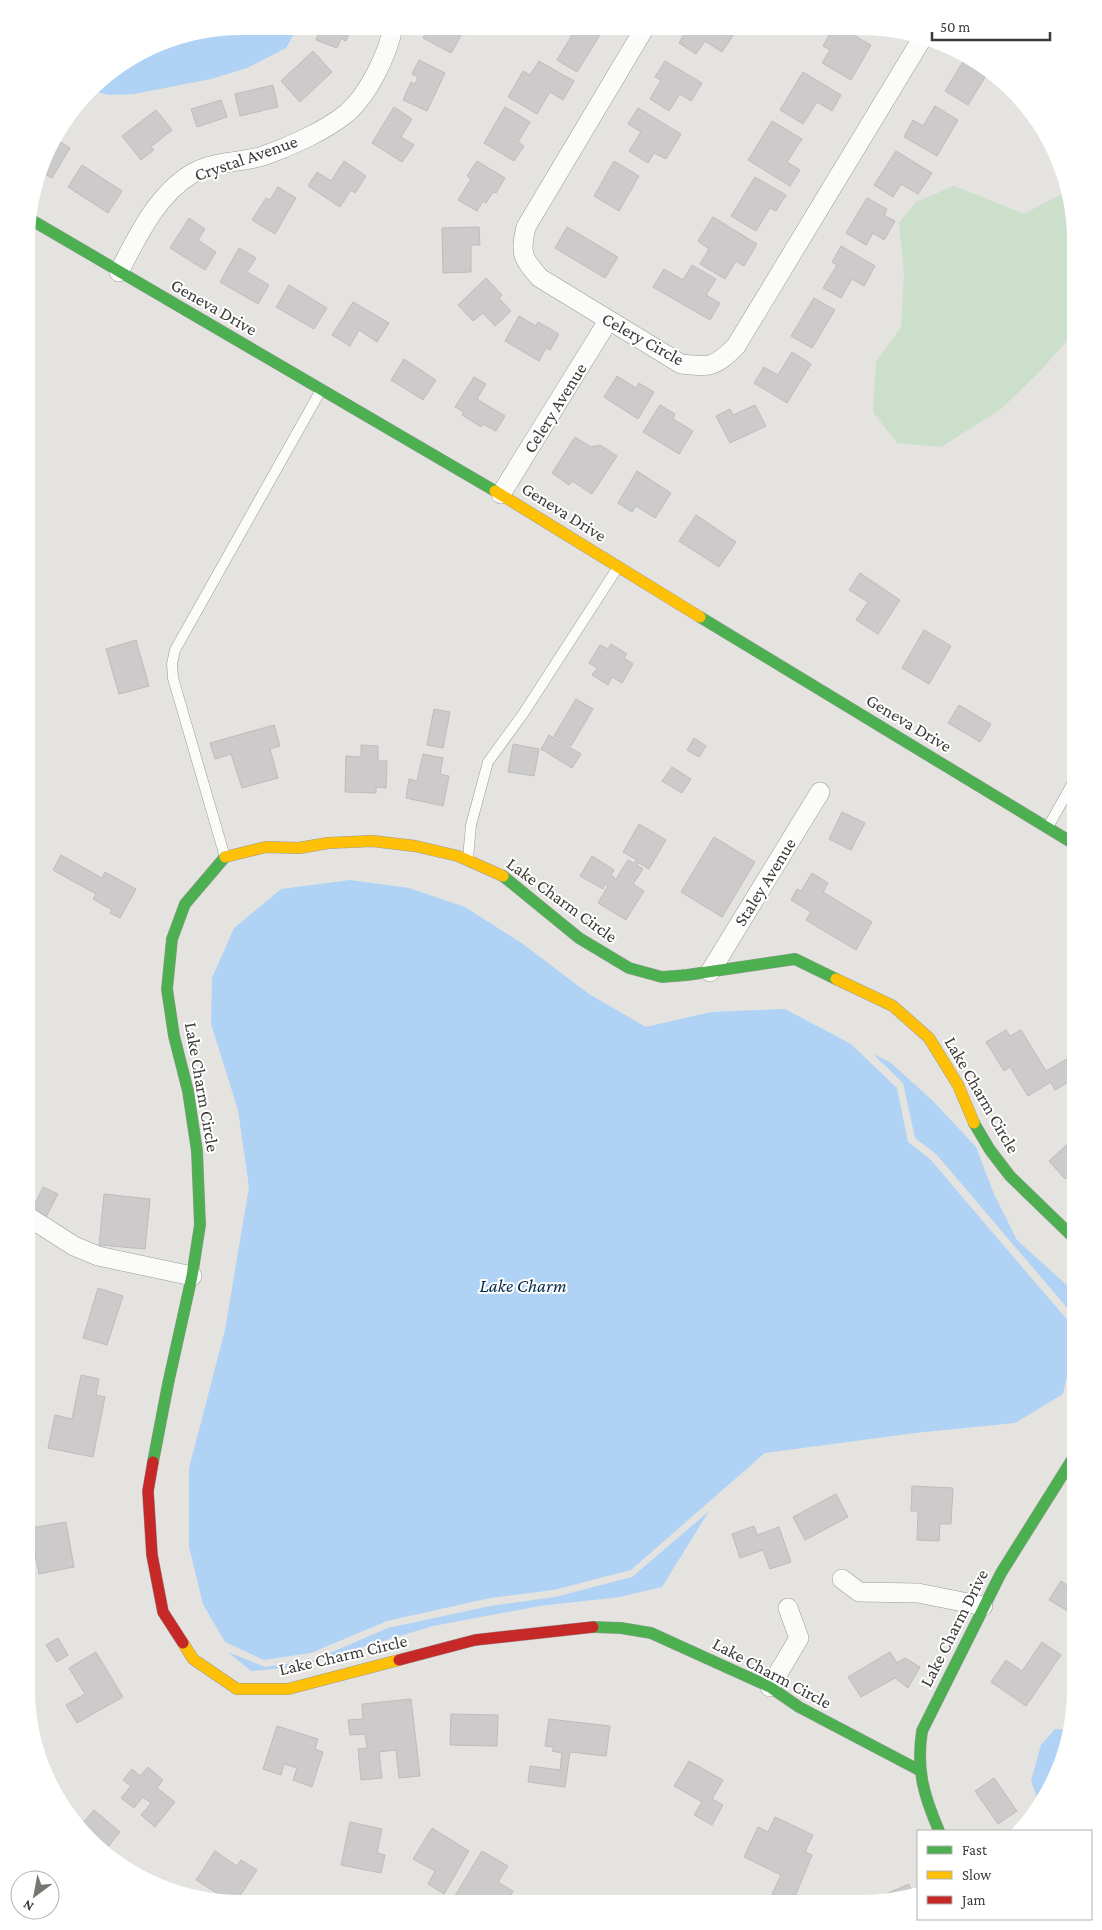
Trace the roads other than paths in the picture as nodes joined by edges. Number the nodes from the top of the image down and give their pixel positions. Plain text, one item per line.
1 (391, 35) edge
2 (640, 35) edge
3 (918, 43) edge
4 (36, 223) edge
5 (119, 272) junction
6 (608, 321) junction
7 (321, 390) junction
8 (501, 494) junction
9 (618, 566) junction
10 (820, 792) dead end
11 (1067, 793) edge
12 (1047, 827) junction
13 (1067, 839) edge
14 (225, 857) junction
15 (468, 860) junction
16 (710, 972) junction
17 (35, 1221) edge
18 (1067, 1231) edge
19 (192, 1276) junction
20 (1067, 1468) edge
21 (842, 1579) dead end
22 (983, 1606) junction
23 (788, 1608) dead end
24 (770, 1687) junction
25 (919, 1770) junction
26 (939, 1830) edge

1 - 5 street, Crystal Avenue
2 - 6 street, Celery Circle
3 - 6 street, Celery Circle
4 - 5 street, Geneva Drive
5 - 7 street, Geneva Drive
6 - 8 street, Celery Avenue
7 - 8 street, Geneva Drive
7 - 14 lane
8 - 9 street, Geneva Drive
9 - 12 street, Geneva Drive
9 - 15 lane
10 - 16 street, Staley Avenue
11 - 12 lane
12 - 13 street, Geneva Drive
14 - 15 street, Lake Charm Circle
14 - 19 street, Lake Charm Circle
15 - 16 street, Lake Charm Circle
16 - 18 street, Lake Charm Circle
17 - 19 street
19 - 24 street, Lake Charm Circle
20 - 22 street, Lake Charm Drive
21 - 22 street
22 - 25 street, Lake Charm Drive
23 - 24 street
24 - 25 street, Lake Charm Circle
25 - 26 street, Lake Charm Drive

